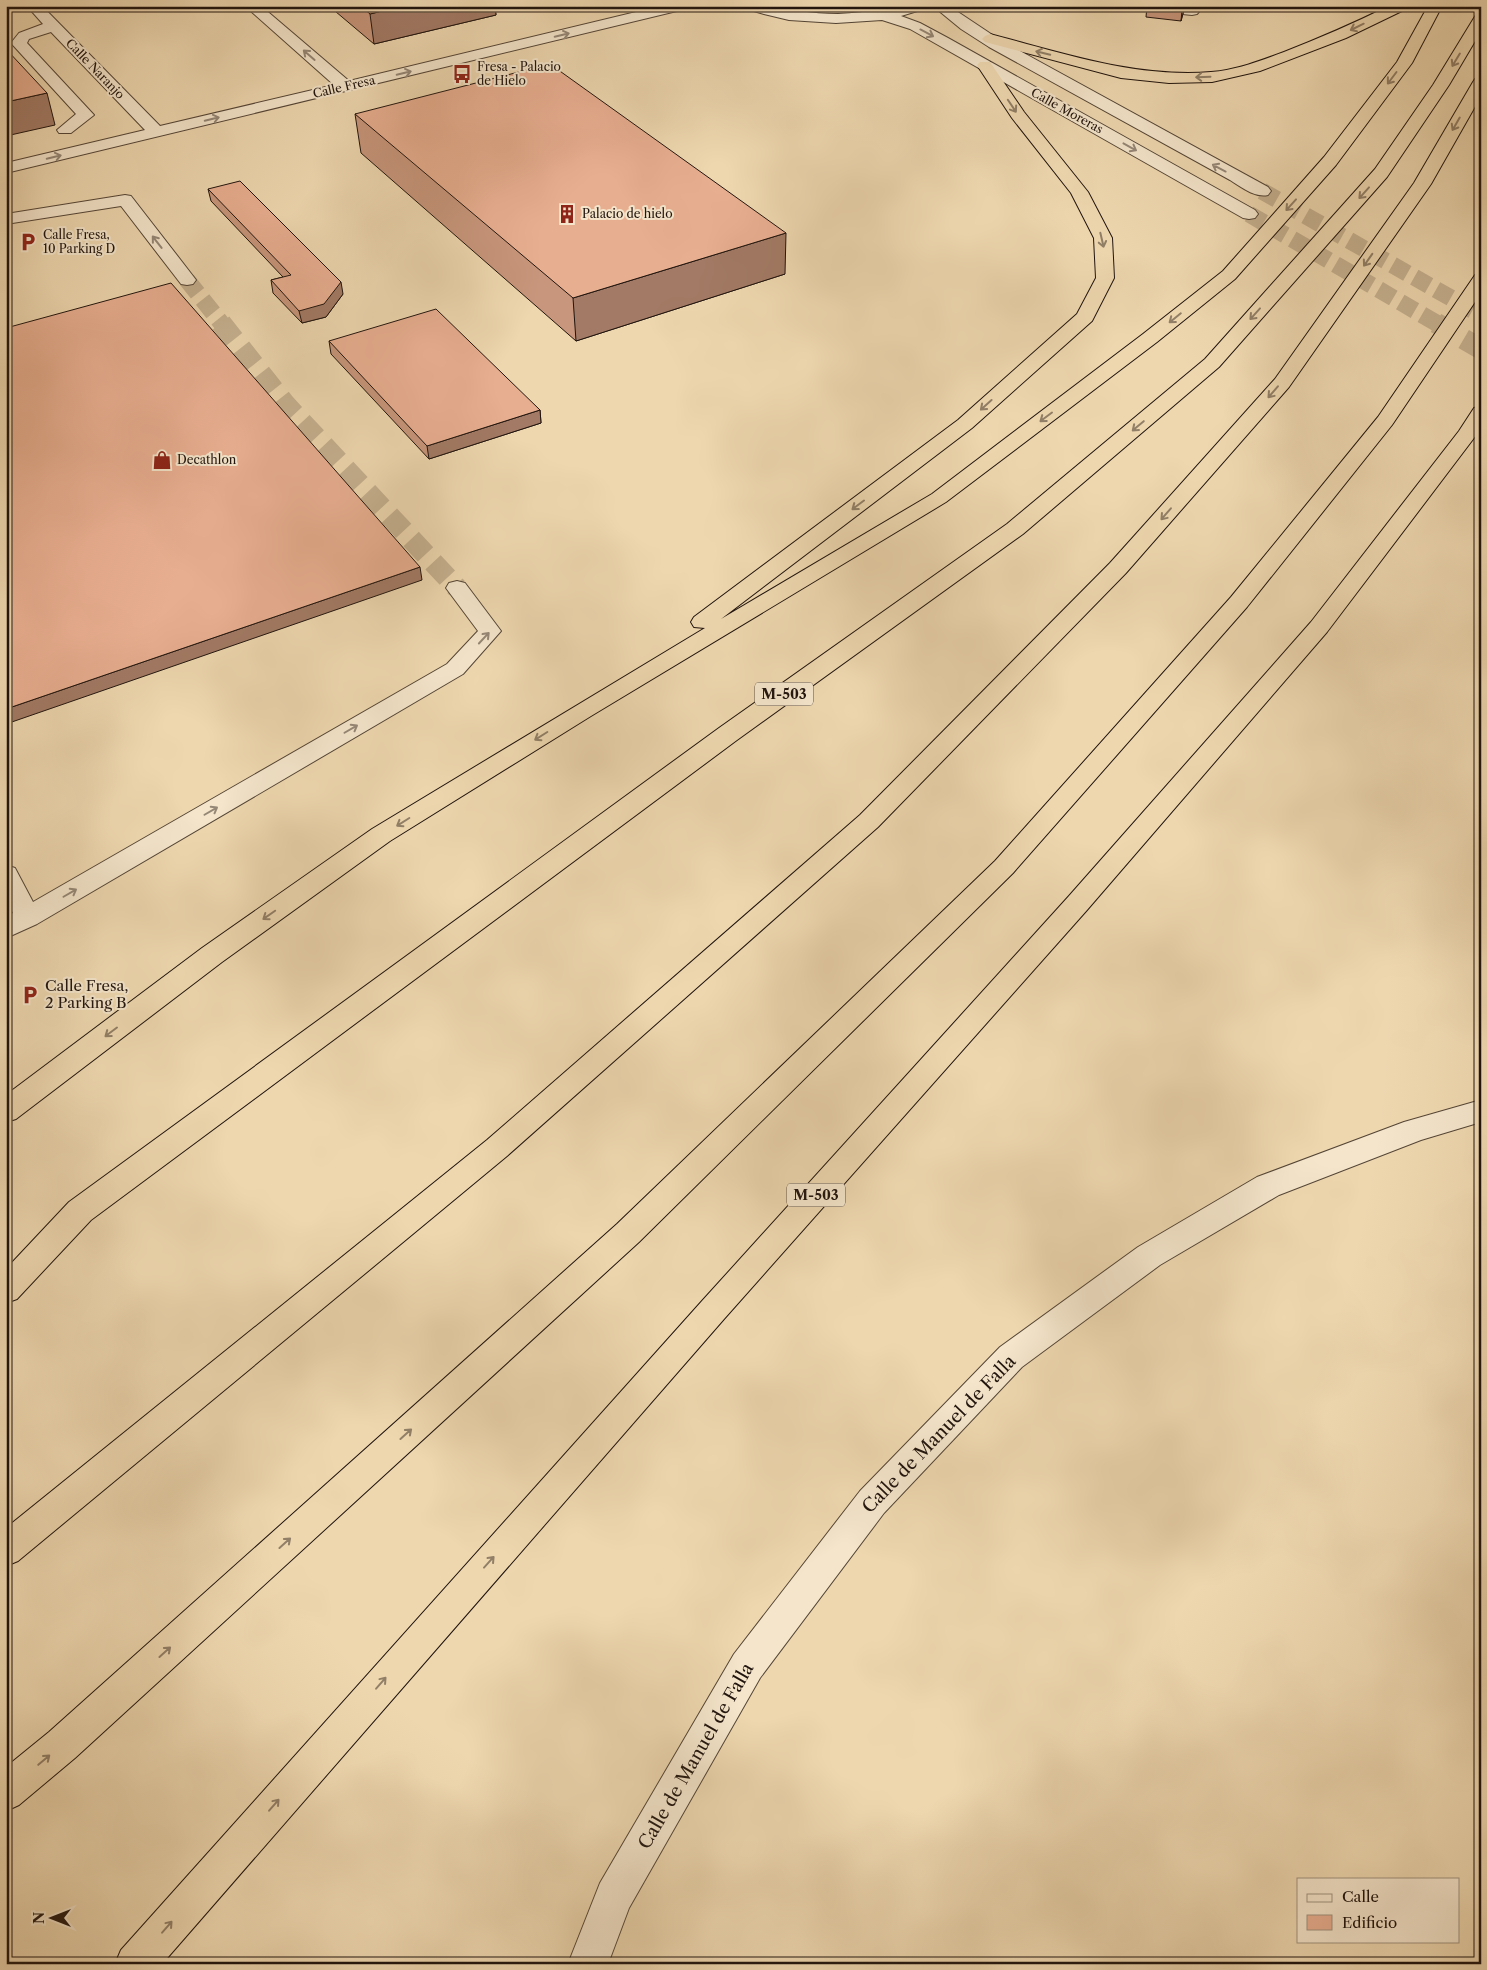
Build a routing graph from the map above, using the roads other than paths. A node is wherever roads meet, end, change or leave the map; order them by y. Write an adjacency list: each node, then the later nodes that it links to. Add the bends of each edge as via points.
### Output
1 (34, 6): 13 (street, Calle Naranjo)
2 (252, 6): 17 (street, one-way to 2)
3 (681, 6): 17 (street, Calle Fresa, one-way to 3)
4 (752, 6): 11 (street, via 793,16 835,19)
5 (918, 6): 11 (street)
6 (940, 6): 14 (street, Calle Moreras)
7 (1143, 6): 8 (street, via 1192,11)
8 (1196, 6)
9 (1401, 6): 14 (highway, one-way to 14, via 1341,35 1254,68 1212,77 1169,78 1121,73)
10 (1435, 6): 28 (highway, one-way to 28, via 1404,63 1330,161 1229,275 939,498)
11 (882, 15): 15 (street, Calle Moreras, one-way to 15, via 915,26)
12 (1481, 18): 33 (highway, M-503, one-way to 33, via 1441,85 1381,173 1212,363 1015,529 728,734 80,1211)
13 (53, 26): 18 (street, via 24,36 19,43 86,115); 19 (street, Calle Naranjo)
14 (990, 40): 21 (street, Calle Moreras, one-way to 14)
15 (985, 65): 22 (street, Calle Moreras, one-way to 22); 28 (highway, one-way to 28, via 1018,114 1079,192 1103,238 1105,278 1084,316 965,424)
16 (1481, 82): 34 (highway, one-way to 34, via 1422,184 1282,383 1118,568 869,821 497,1148)
17 (346, 87): 19 (street, Calle Fresa, one-way to 17)
18 (66, 130)
19 (156, 132): 20 (street, Calle Fresa, one-way to 19)
20 (6, 168)
21 (1262, 191)
22 (1249, 214)
23 (6, 219): 25 (street, one-way to 23, via 125,200)
24 (1481, 279): 35 (highway, one-way to 24, via 628,1233 1004,867 1239,602 1385,421)
25 (187, 280)
26 (1481, 412): 36 (highway, M-503, one-way to 26, via 673,1355 1072,911 1306,642)
27 (457, 588): 30 (street, one-way to 27, via 455,668 490,631)
28 (582, 711): 31 (highway, one-way to 31, via 373,841 212,955)
29 (6, 874): 30 (street)
30 (17, 923)
31 (6, 1111)
32 (1481, 1111): 37 (street, Calle de Manuel de Falla, via 1414,1130 1268,1186 1149,1256 1011,1357 872,1502 747,1666 614,1897)
33 (6, 1290)
34 (6, 1550)
35 (6, 1792)
36 (134, 1964)
37 (588, 1964)

